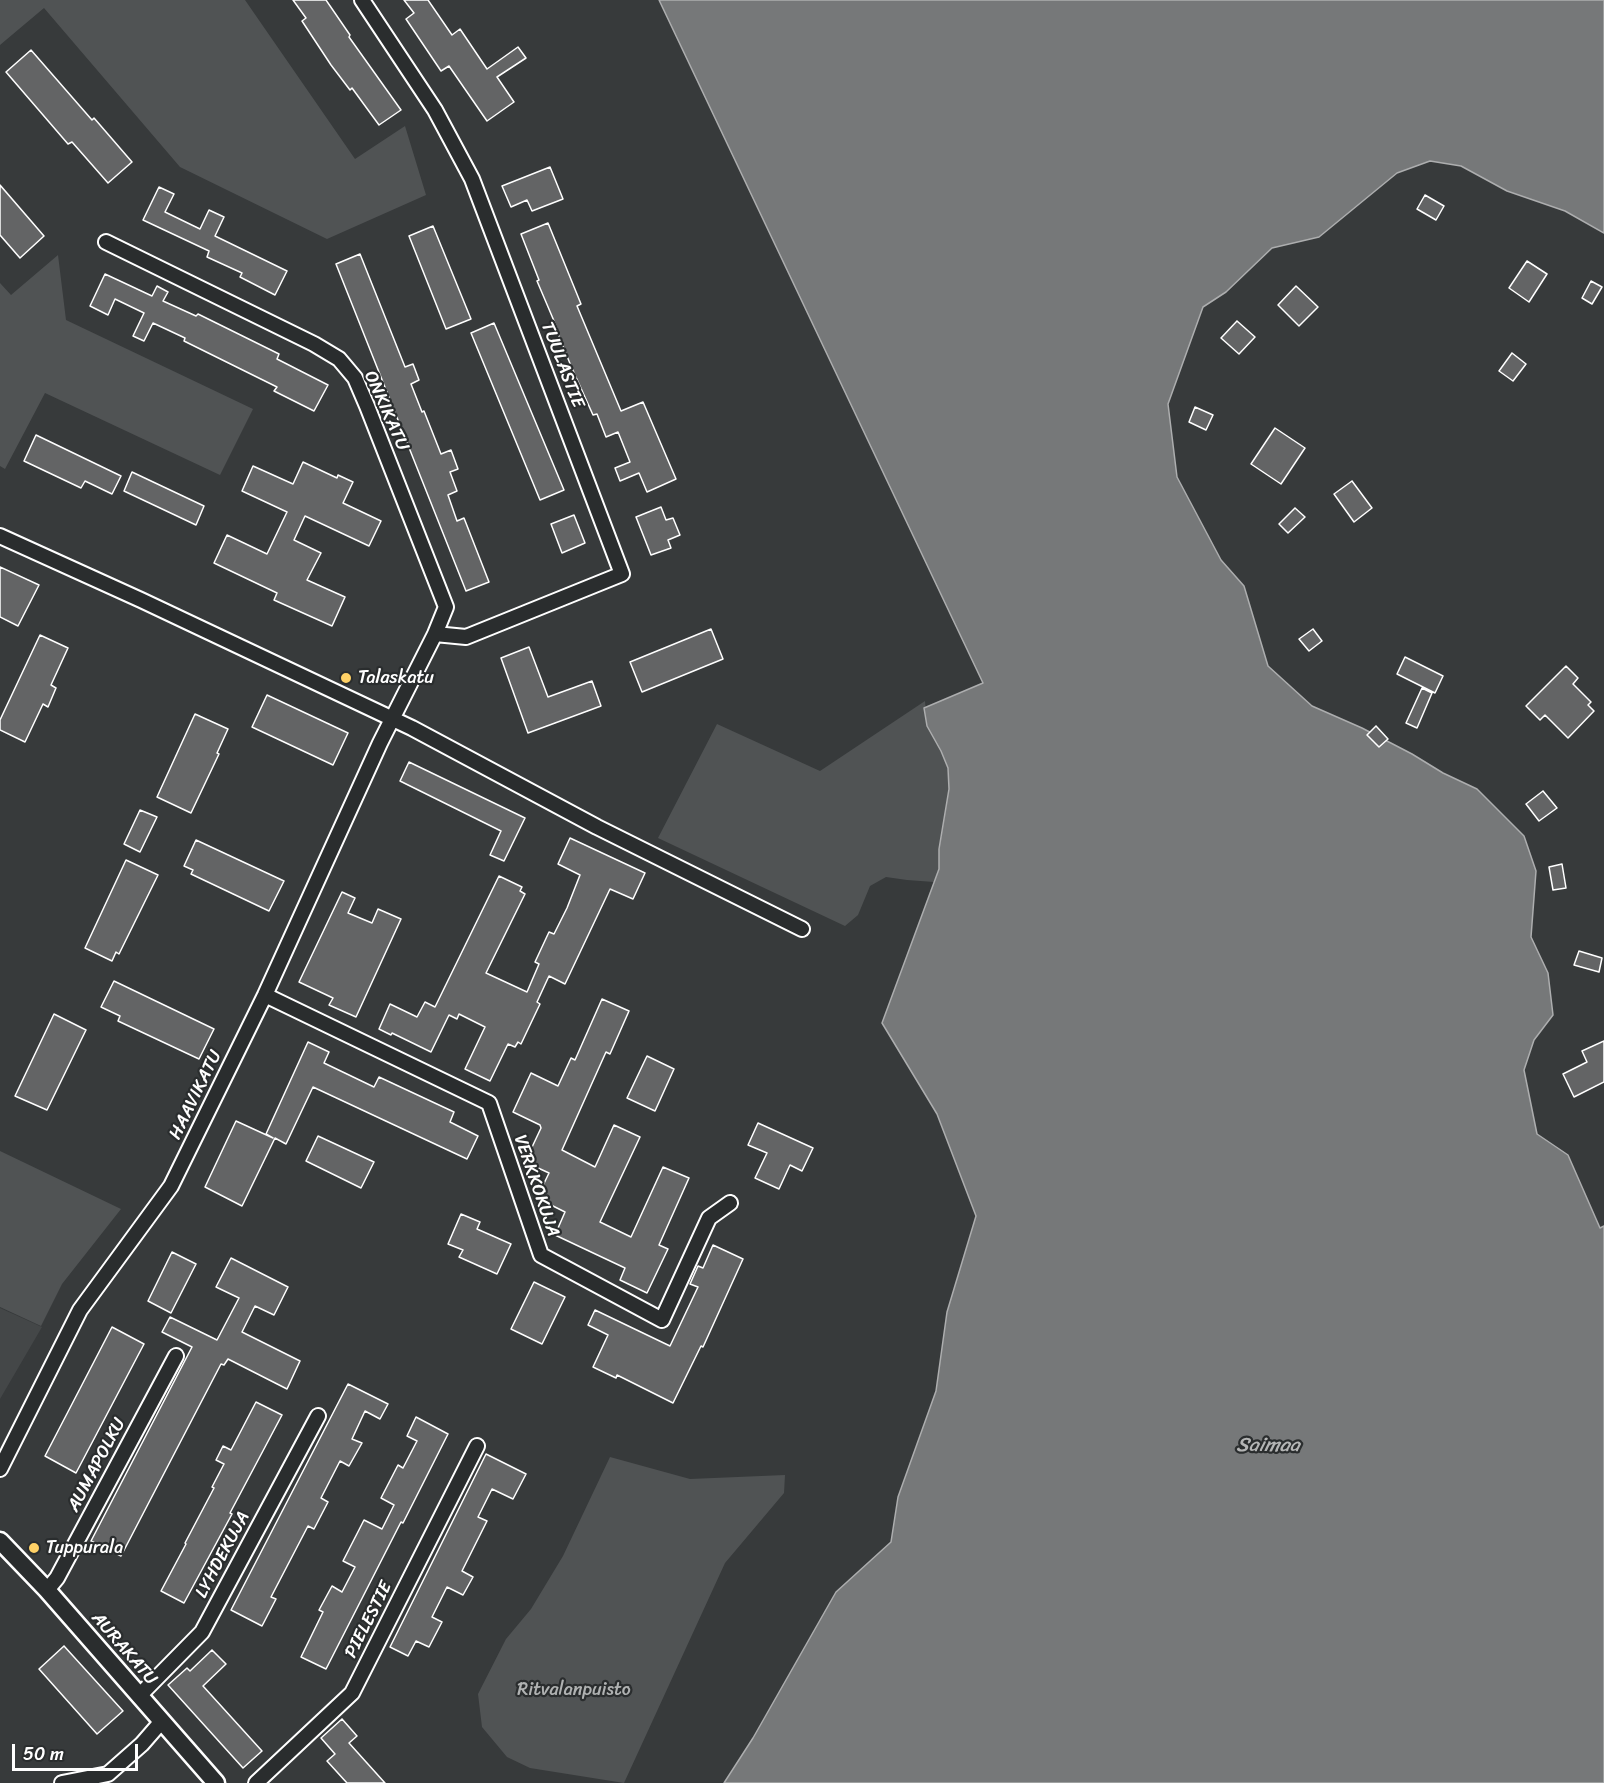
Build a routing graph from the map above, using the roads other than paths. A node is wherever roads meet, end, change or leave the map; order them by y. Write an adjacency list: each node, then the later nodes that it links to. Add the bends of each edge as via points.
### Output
1 (363, 0): 4 (street, TUULASTIE, via 435,110 472,179 622,574 466,637)
2 (106, 242): 4 (street, ONKIKATU, via 314,344 339,359 355,378 446,607)
3 (0, 536): 5 (street)
4 (435, 634): 5 (street, ONKIKATU)
5 (392, 719): 6 (street); 7 (street, HAAVIKATU)
6 (802, 929)
7 (265, 995): 8 (street, VERKKOKUJA, via 489,1103 541,1255 662,1320 709,1218); 12 (street, HAAVIKATU, via 171,1186 80,1310)
8 (730, 1203)
9 (176, 1356): 14 (street, AUMAPOLKU)
10 (318, 1416): 15 (street, LYHDEKUJA, via 202,1632)
11 (477, 1446): 19 (street, PIELESTIE, via 352,1693)
12 (0, 1469)
13 (0, 1541): 14 (street, AURAKATU)
14 (47, 1590): 15 (street, AURAKATU)
15 (139, 1696): 16 (street, AURAKATU)
16 (162, 1721): 17 (street, via 108,1774); 18 (street, AURAKATU)
17 (62, 1783)
18 (216, 1783)
19 (256, 1783)

